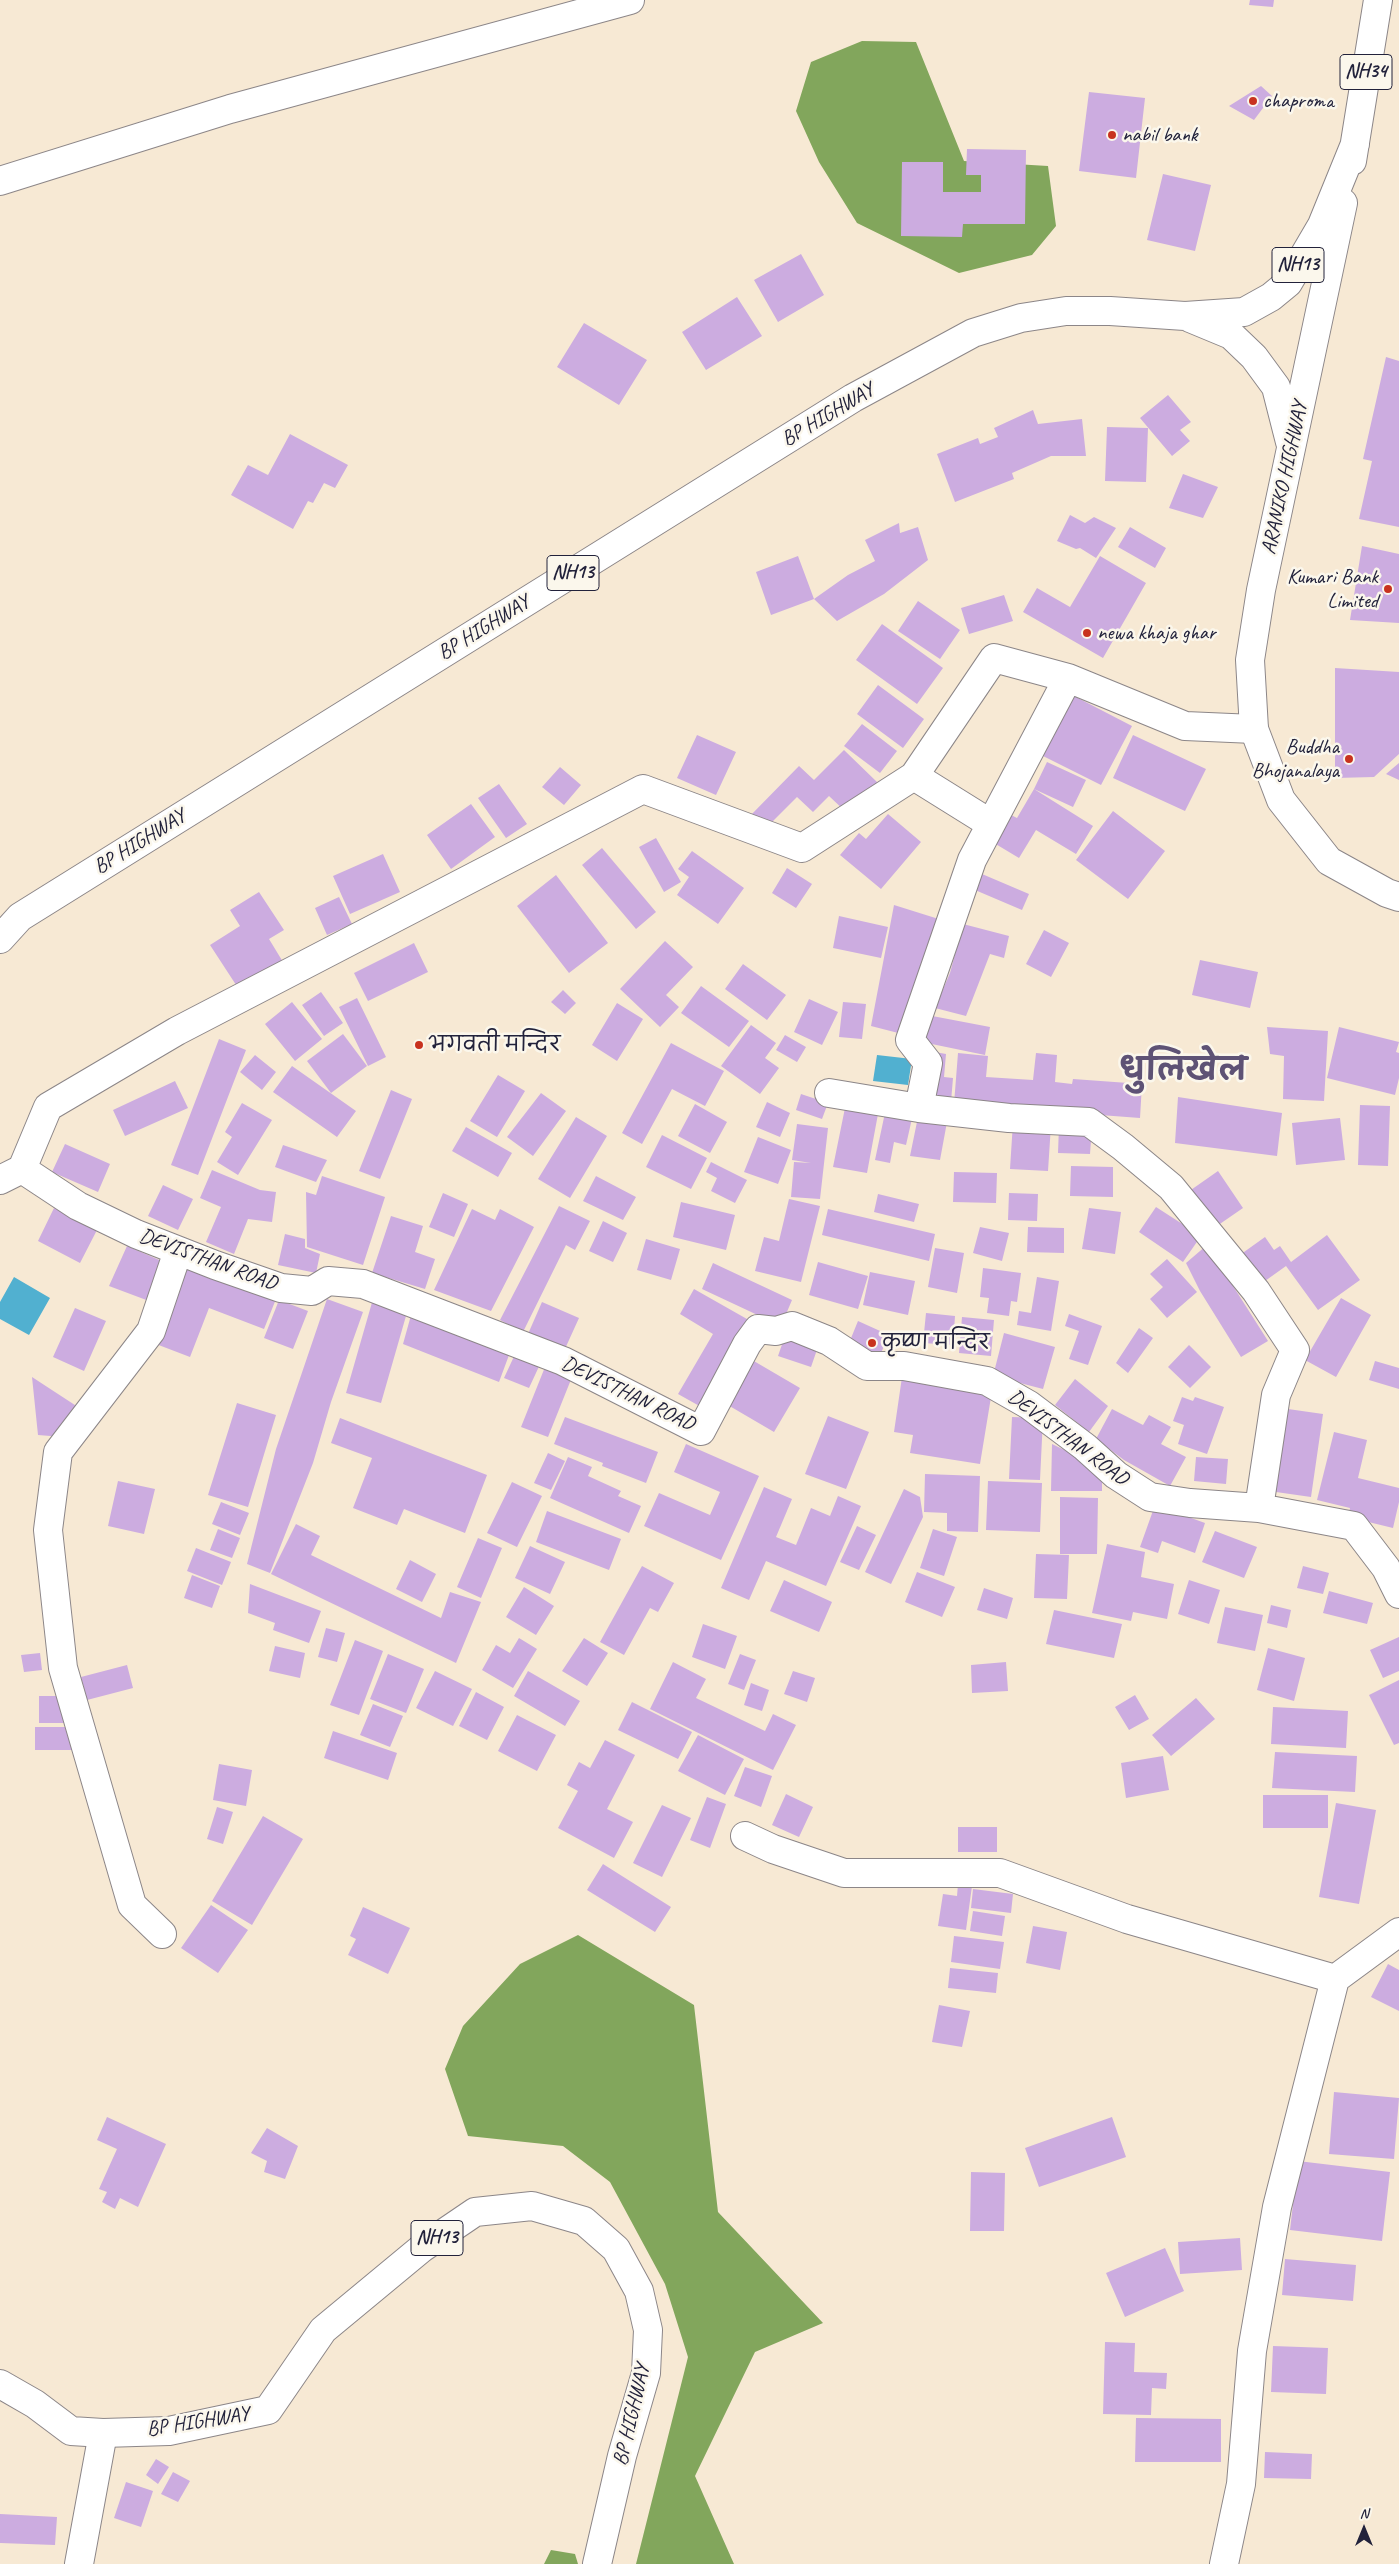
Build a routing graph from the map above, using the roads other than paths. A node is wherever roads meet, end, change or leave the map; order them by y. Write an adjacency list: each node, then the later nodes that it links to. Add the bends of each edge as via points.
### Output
1 (630, 0): 4 (main road, via 230,108)
2 (1378, 0): 3 (main road, ARANIKO HIGHWAY / NH34)
3 (1355, 144): 5 (main road, BP HIGHWAY / NH13, via 1322,225 1288,283 1244,312); 6 (main road, ARANIKO HIGHWAY / NH34)
4 (0, 181)
5 (1185, 316): 6 (main road, BP HIGHWAY / NH13, via 1231,335 1254,357 1276,387); 12 (main road, BP HIGHWAY / NH13, via 1066,310 1021,318 973,333 811,424 20,917)
6 (1292, 446): 8 (main road, ARANIKO HIGHWAY / NH34, via 1261,590 1250,660)
7 (1068, 678): 8 (main road, via 1185,726); 9 (main road, via 994,658); 10 (main road)
8 (1254, 729): 11 (main road, ARANIKO HIGHWAY / NH34, via 1281,800 1330,861)
9 (914, 776): 10 (main road); 15 (main road, via 802,848 643,789 177,1031 48,1107)
10 (991, 824): 14 (main road, via 972,860 910,1040 928,1063)
11 (1399, 898)
12 (0, 939)
13 (830, 1093): 14 (main road)
14 (918, 1108): 17 (main road, via 1009,1118 1089,1122 1171,1187 1256,1291 1295,1350 1276,1394)
15 (11, 1174): 16 (main road, DEVISTHAN ROAD)
16 (178, 1251): 17 (main road, DEVISTHAN ROAD, via 281,1288 312,1290 328,1281 362,1284 563,1360 701,1431 758,1329 776,1331 792,1326 830,1341 867,1366 904,1366 987,1381 1060,1428 1116,1475 1150,1497); 21 (main road, via 151,1331 58,1452 48,1530 63,1668 132,1904)
17 (1259, 1508): 18 (main road, DEVISTHAN ROAD, via 1354,1526 1386,1568)
18 (1399, 1594)
19 (745, 1836): 22 (main road, via 844,1873 1000,1873 1127,1919)
20 (1399, 1932): 22 (main road)
21 (162, 1934)
22 (1335, 1979): 27 (main road, via 1277,2207 1252,2351 1241,2484)
23 (0, 2384): 24 (main road, BP HIGHWAY / NH13, via 35,2404 70,2431)
24 (103, 2433): 25 (main road); 26 (main road, BP HIGHWAY / NH13, via 169,2431 268,2410 323,2330 422,2248 475,2212 532,2206 584,2221 616,2249 639,2291 648,2330 646,2374 622,2456)
25 (79, 2564)
26 (597, 2564)
27 (1224, 2564)

